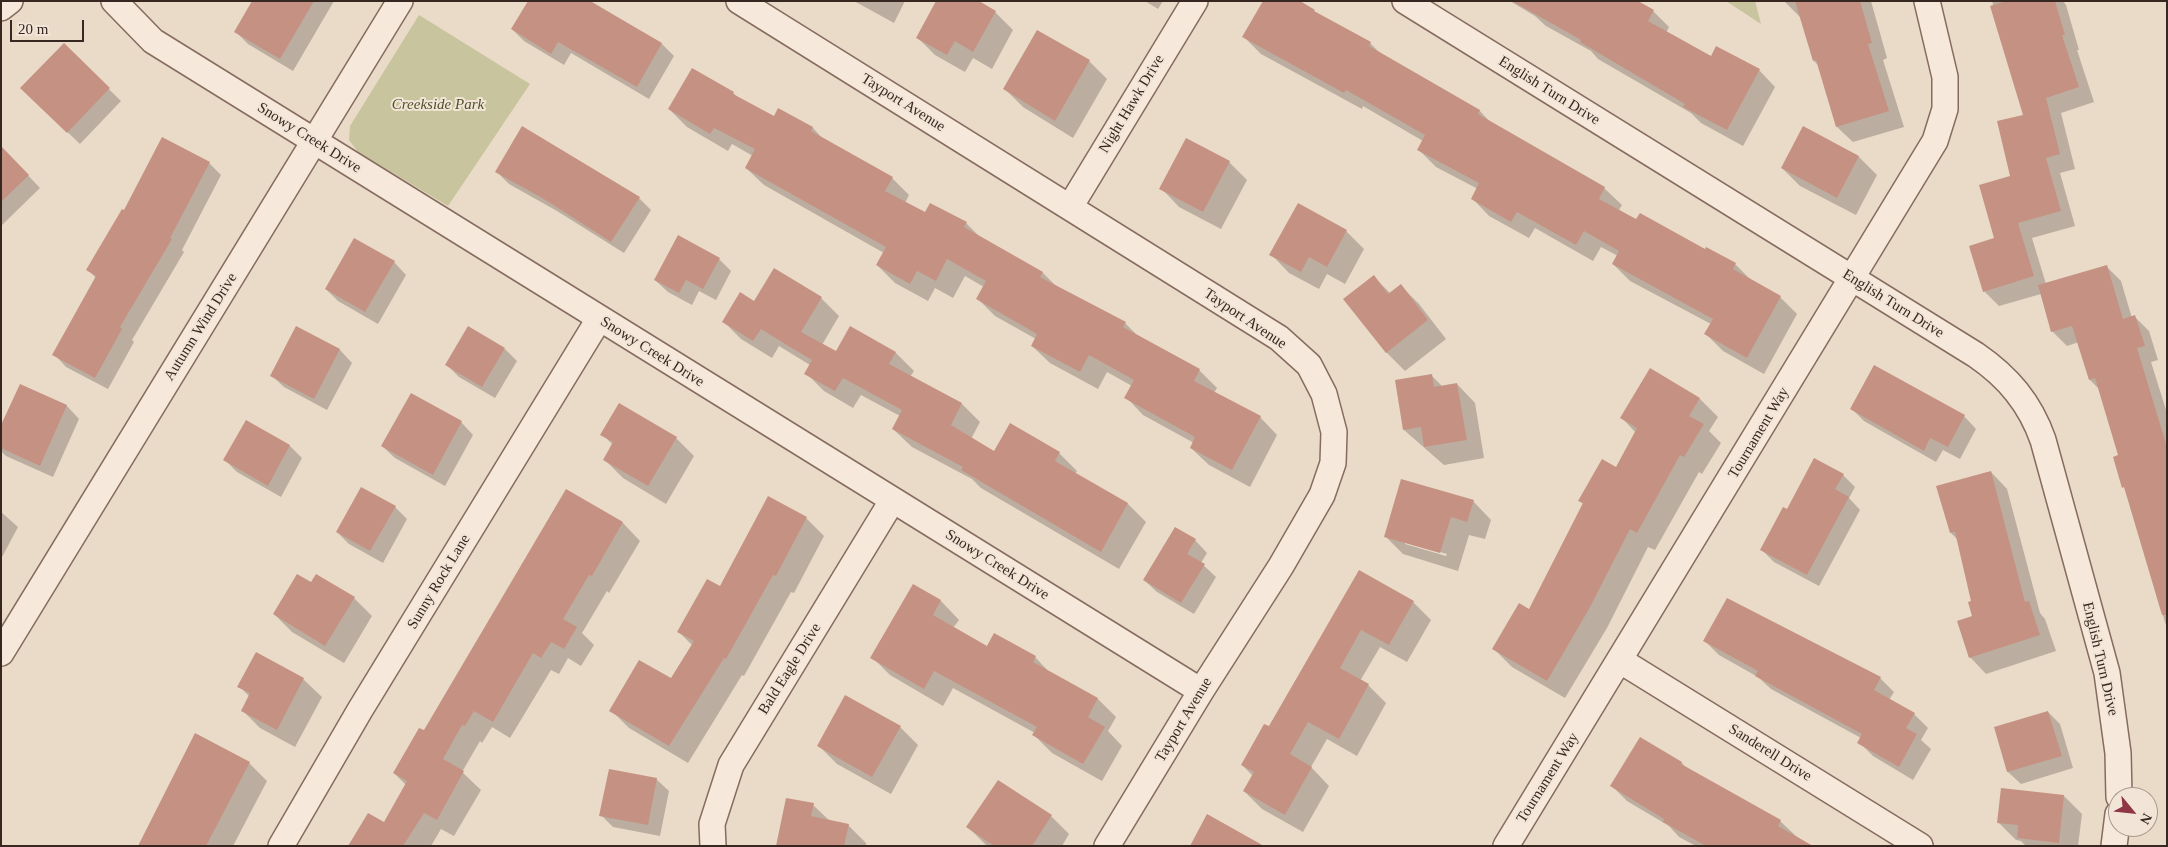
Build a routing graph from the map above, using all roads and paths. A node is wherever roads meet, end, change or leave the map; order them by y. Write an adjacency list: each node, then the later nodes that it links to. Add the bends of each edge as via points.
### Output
1 (10, 1): 8 (street)
2 (114, 1): 9 (street, Snowy Creek Drive, via 153,41)
3 (400, 1): 9 (street, Autumn Wind Drive)
4 (739, 1): 10 (street, Tayport Avenue)
5 (1195, 1): 10 (street, Night Hawk Drive)
6 (1405, 1): 11 (street, English Turn Drive)
7 (1926, 1): 11 (street, Tournament Way, via 1945,77 1945,109 1935,141)
8 (1, 8)
9 (315, 142): 12 (street, Snowy Creek Drive); 14 (street, Autumn Wind Drive)
10 (1070, 207): 16 (street, Tayport Avenue, via 1279,338 1309,365 1324,394 1334,432 1333,463 1322,495)
11 (1853, 279): 15 (street, Tournament Way); 17 (street, English Turn Drive, via 1990,364 2017,390 2029,407 2043,440 2107,674 2117,736)
12 (599, 319): 13 (street, Snowy Creek Drive); 18 (street, Sunny Rock Lane)
13 (892, 501): 16 (street, Snowy Creek Drive); 19 (street, Bald Eagle Drive, via 730,765 712,824)
14 (2, 649)
15 (1621, 661): 21 (street, Tournament Way); 22 (street, Sanderell Drive)
16 (1201, 691): 20 (street, Tayport Avenue)
17 (2119, 787)
18 (281, 846)
19 (713, 846)
20 (1107, 846)
21 (1506, 846)
22 (1920, 846)

